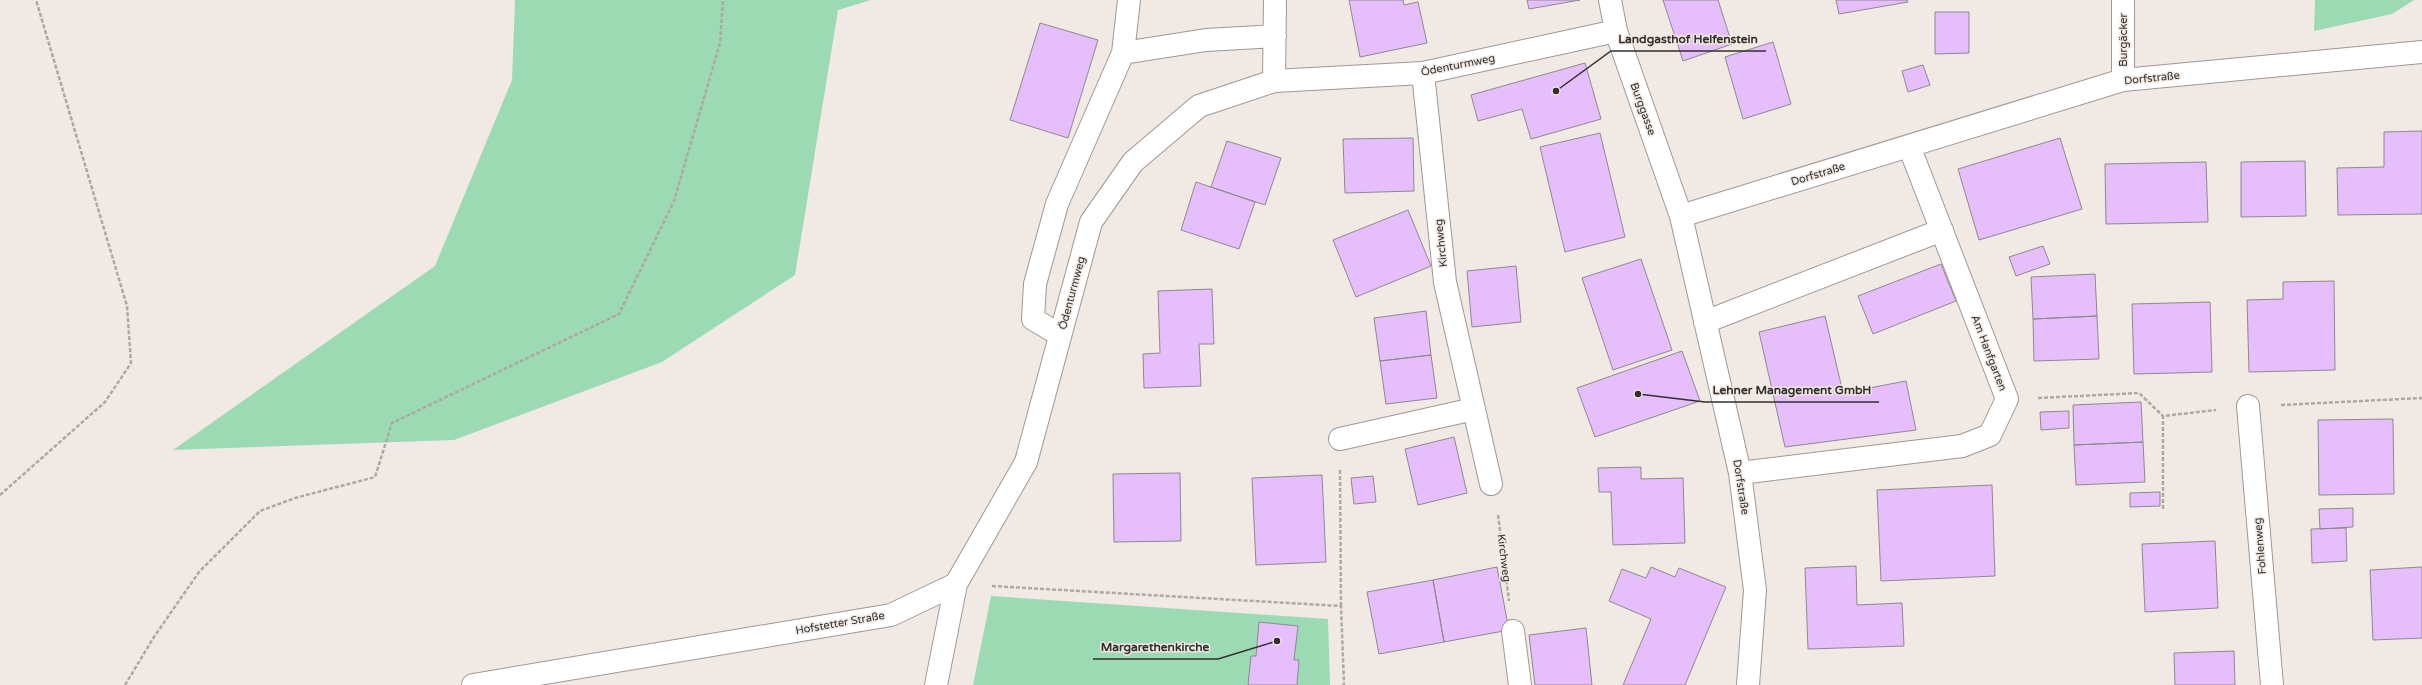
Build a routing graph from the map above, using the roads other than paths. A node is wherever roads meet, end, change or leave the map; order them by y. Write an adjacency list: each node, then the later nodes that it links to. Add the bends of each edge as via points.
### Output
1 (1129, 0): 7 (street, Ödenturmweg)
2 (1275, 0): 6 (street)
3 (1610, 0): 5 (street, Burggasse)
4 (2123, 0): 10 (street, Burgäcker)
5 (1616, 31): 9 (street, Ödenturmweg); 13 (street, Burggasse)
6 (1275, 36): 7 (street, via 1206,40); 11 (street)
7 (1123, 52): 16 (street, Ödenturmweg, via 1057,204 1035,284 1033,319)
8 (2422, 52): 10 (street, Dorfstraße)
9 (1423, 73): 11 (street, Ödenturmweg); 18 (street, Kirchweg, via 1445,282)
10 (2123, 80): 12 (street, Dorfstraße)
11 (1274, 81): 16 (street, Ödenturmweg, via 1199,106 1134,162 1091,222)
12 (1909, 146): 13 (street, Dorfstraße); 14 (street, Am Hanfgarten)
13 (1682, 216): 15 (street, Dorfstraße)
14 (1942, 230): 15 (street); 20 (street, Am Hanfgarten, via 2007,399 1990,434 1962,446)
15 (1705, 322): 20 (street, Dorfstraße)
16 (1060, 336): 22 (street, via 1026,462)
17 (2248, 406): 28 (street, Fohlenweg)
18 (1474, 409): 19 (street); 21 (street, Kirchweg)
19 (1340, 439)
20 (1740, 473): 27 (street, Dorfstraße, via 1754,590)
21 (1491, 484)
22 (956, 584): 24 (street, Hofstetter Straße, via 891,615); 25 (street)
23 (1513, 631): 26 (street)
24 (474, 685)
25 (936, 685)
26 (1520, 685)
27 (1748, 685)
28 (2272, 685)

